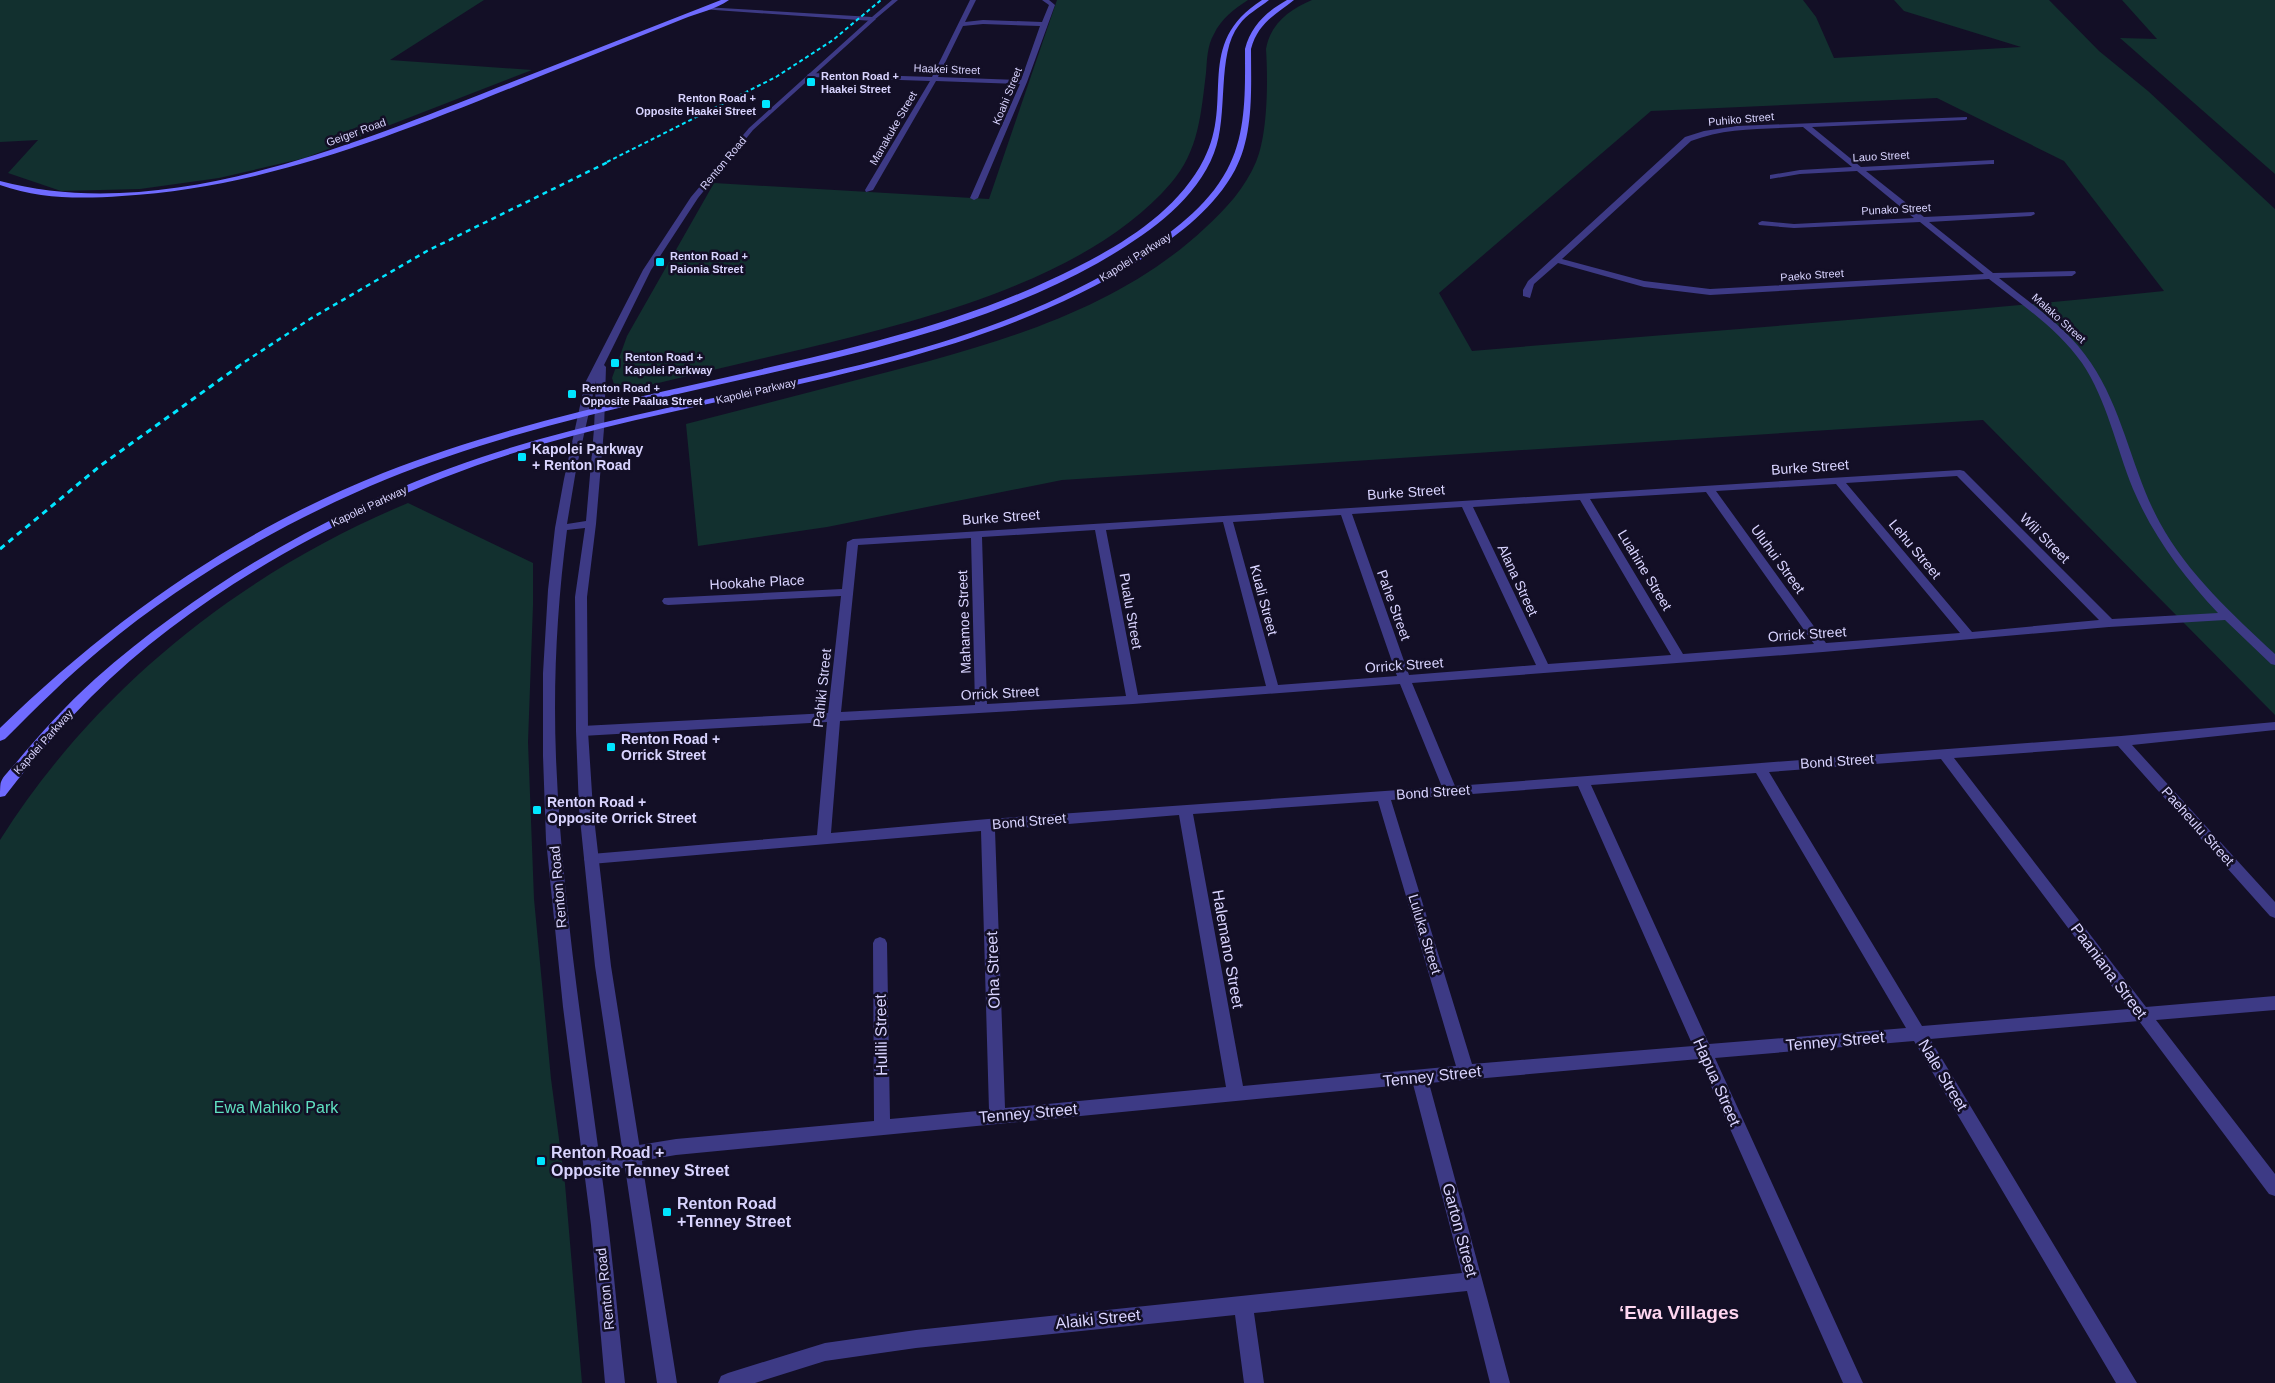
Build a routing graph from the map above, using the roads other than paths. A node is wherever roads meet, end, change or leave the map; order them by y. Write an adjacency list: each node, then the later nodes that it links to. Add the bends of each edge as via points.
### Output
1 (726, 0): 7 (main road, Geiger Road)
2 (895, 0): 8 (street, Renton Road)
3 (973, 0): 9 (street, Manakuke Street)
4 (1047, 0): 10 (street, Koahi Street, via 1052,5)
5 (1266, 0): 30 (main road, Kapolei Parkway, via 1238,22 1227,40 1216,136 1204,166 1168,210 1119,247 1039,288 940,326)
6 (1291, 0): 32 (main road, Kapolei Parkway, via 1264,19 1252,36 1248,49 1243,138 1236,160 1223,183 1177,230 1123,267 1034,311 933,347)
7 (704, 9): 8 (street); 19 (main road, Geiger Road, via 404,127 273,172 177,190 129,195 42,193)
8 (873, 20): 11 (street, Renton Road)
9 (963, 24): 10 (street); 12 (street, Manakuke Street)
10 (1044, 24): 13 (street, Koahi Street)
11 (810, 74): 12 (street, Haakei Street); 29 (street, Renton Road, via 751,129 695,197 647,270)
12 (934, 79): 13 (street, Haakei Street); 20 (street, Manakuke Street)
13 (1024, 82): 21 (street, Koahi Street)
14 (1965, 118): 15 (street, Puhiko Street)
15 (1805, 125): 17 (street, Malako Street); 25 (street, Puhiko Street, via 1725,129 1688,139)
16 (1991, 162): 17 (street, Lauo Street)
17 (1859, 169): 18 (street, Lauo Street); 23 (street, Malako Street)
18 (1773, 176)
19 (0, 183)
20 (869, 190)
21 (974, 198)
22 (2031, 214): 23 (street, Punako Street)
23 (1921, 219): 24 (street, Punako Street, via 1794,226); 27 (street, Malako Street)
24 (1762, 223)
25 (1556, 260): 27 (street, Paeko Street, via 1650,285 1710,292); 28 (street, Puhiko Street, via 1531,283)
26 (2072, 273): 27 (street, Paeko Street)
27 (1990, 276): 48 (street, Malako Street, via 2056,329 2084,359 2104,398 2155,524 2184,566)
28 (1528, 296)
29 (600, 365): 30 (street, Renton Road); 31 (street, Renton Road, via 586,394)
30 (600, 410): 31 (main road, Kapolei Parkway); 32 (street, Renton Road)
31 (582, 414): 33 (street, Renton Road); 62 (main road, Kapolei Parkway, via 409,467 333,499 262,536 190,579 119,629 51,685)
32 (599, 429): 33 (main road, Kapolei Parkway); 41 (street, Renton Road)
33 (579, 433): 43 (street, Renton Road); 68 (main road, Kapolei Parkway, via 493,457 423,482 320,529 252,568 185,612 122,663 62,719)
34 (1960, 473): 35 (street, Burke Street); 49 (street, Wili Street)
35 (1839, 481): 36 (street, Burke Street); 50 (street, Lehu Street)
36 (1709, 489): 37 (street, Burke Street); 51 (street, Uluhui Street)
37 (1583, 496): 38 (street, Burke Street); 52 (street, Luahine Street)
38 (1466, 504): 39 (street, Burke Street); 54 (street, Alana Street)
39 (1345, 511): 40 (street, Burke Street); 55 (street, Pahe Street)
40 (1227, 518): 42 (street, Burke Street); 56 (street, Kuali Street)
41 (591, 524): 43 (street); 61 (street, Renton Road, via 581,598)
42 (1100, 526): 44 (street, Burke Street); 57 (street, Pualu Street)
43 (560, 528): 86 (street, Renton Road, via 550,666 553,817 566,976)
44 (976, 534): 45 (street, Burke Street); 58 (street, Mahamoe Street)
45 (853, 542): 46 (street, Pahiki Street)
46 (847, 592): 47 (street, Hookahe Place); 59 (street, Pahiki Street)
47 (668, 601)
48 (2227, 616): 49 (street, Orrick Street); 53 (street, Malako Street)
49 (2109, 623): 50 (street, Orrick Street)
50 (1969, 636): 51 (street, Orrick Street)
51 (1823, 648): 52 (street, Orrick Street)
52 (1680, 658): 54 (street, Orrick Street)
53 (2275, 661)
54 (1544, 669): 55 (street, Orrick Street)
55 (1405, 680): 56 (street, Orrick Street); 67 (street, Pahe Street)
56 (1273, 690): 57 (street, Orrick Street)
57 (1133, 700): 58 (street, Orrick Street)
58 (982, 709): 59 (street, Orrick Street)
59 (834, 718): 61 (street, Orrick Street); 72 (street, Pahiki Street)
60 (2275, 726): 63 (street, Bond Street)
61 (582, 731): 73 (street, Renton Road)
62 (0, 736)
63 (2121, 741): 64 (street, Bond Street); 74 (street, Paeheulu Street)
64 (1943, 753): 65 (street, Bond Street); 77 (street, Paaniana Street)
65 (1759, 767): 66 (street, Bond Street); 78 (street, Nale Street)
66 (1582, 781): 67 (street, Bond Street); 79 (street, Hapua Street)
67 (1450, 791): 69 (street, Bond Street)
68 (0, 792)
69 (1383, 796): 70 (street, Bond Street); 80 (street, Luluka Street)
70 (1185, 809): 71 (street, Bond Street); 82 (street, Halemano Street)
71 (988, 824): 72 (street, Bond Street); 83 (street, Oha Street)
72 (824, 838): 73 (street, Bond Street)
73 (591, 860): 85 (street, Renton Road, via 603,966)
74 (2275, 912)
75 (880, 943): 84 (street, Hulili Street)
76 (2275, 1003): 77 (street, Tenney Street)
77 (2141, 1013): 78 (street, Tenney Street); 87 (street, Paaniana Street)
78 (1919, 1034): 79 (street, Tenney Street); 96 (street, Nale Street)
79 (1703, 1052): 80 (street, Tenney Street); 95 (street, Hapua Street)
80 (1466, 1072): 81 (street, Tenney Street)
81 (1420, 1078): 82 (street, Tenney Street); 88 (street, Garton Street)
82 (1236, 1095): 83 (street, Tenney Street)
83 (998, 1116): 84 (street, Tenney Street)
84 (882, 1127): 85 (street, Tenney Street)
85 (633, 1154): 86 (street, Tenney Street); 91 (street, Renton Road)
86 (594, 1174): 90 (street, Renton Road)
87 (2275, 1188)
88 (1473, 1281): 89 (street, Alaiki Street); 94 (street, Garton Street)
89 (1242, 1304): 92 (street, Alaiki Street, via 916,1339 825,1352); 93 (street)
90 (615, 1383)
91 (667, 1383)
92 (728, 1383)
93 (1254, 1383)
94 (1500, 1383)
95 (1853, 1383)
96 (2127, 1383)

